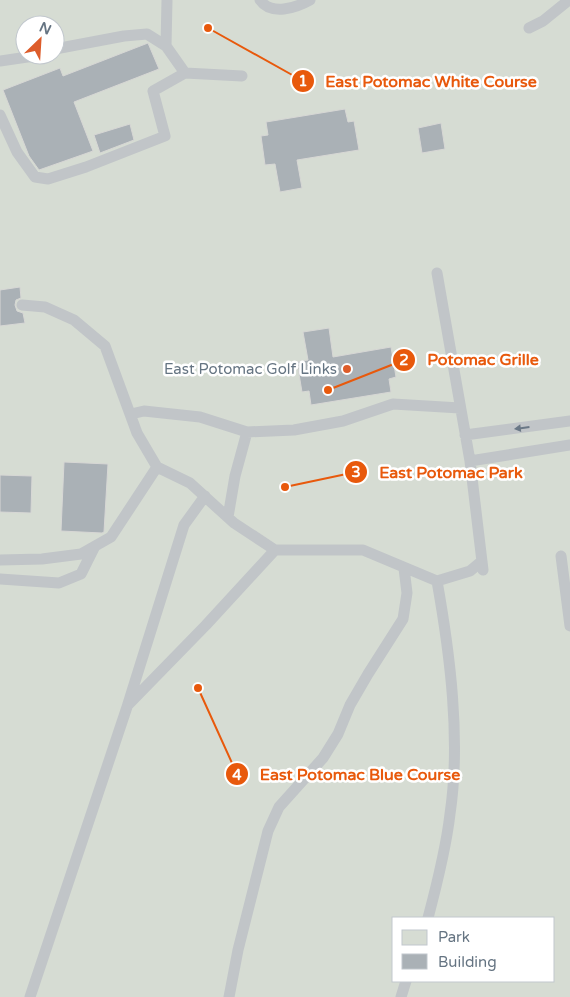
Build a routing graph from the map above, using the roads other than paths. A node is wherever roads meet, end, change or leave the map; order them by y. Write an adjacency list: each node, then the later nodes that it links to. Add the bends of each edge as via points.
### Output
1 (167, 0): 7 (lane)
2 (260, 0): 3 (lane, via 276,10 300,6)
3 (310, 0)
4 (568, 0): 5 (lane, via 543,21)
5 (528, 28)
6 (65, 46): 7 (lane, via 146,34)
7 (166, 46): 10 (lane)
8 (15, 59): 9 (lane)
9 (0, 61)
10 (185, 73): 11 (lane); 12 (lane, via 153,91 165,136 48,179 35,177 17,152)
11 (242, 76)
12 (0, 115)
13 (437, 273): 15 (lane)
14 (22, 305): 16 (lane, via 45,307 74,320 105,346)
15 (460, 408): 18 (lane, via 393,404 335,423 294,430); 19 (lane)
16 (131, 414): 18 (lane, via 144,411 200,417); 22 (lane, via 137,433)
17 (570, 421): 19 (lane, one-way to 19)
18 (247, 432): 24 (lane)
19 (465, 435): 21 (lane)
20 (570, 445): 21 (lane)
21 (470, 461): 31 (lane, via 483,566)
22 (157, 467): 23 (lane, via 190,483); 25 (lane, via 111,538)
23 (206, 496): 24 (lane); 33 (lane, via 184,525)
24 (228, 517): 26 (lane)
25 (96, 546): 28 (lane, via 81,554); 30 (lane, via 81,574 59,583)
26 (275, 550): 29 (lane, via 363,550); 33 (lane)
27 (561, 556): 32 (lane)
28 (0, 560)
29 (404, 568): 31 (lane); 37 (lane, via 407,593 403,619 350,705 338,734 322,758 279,807 268,831)
30 (0, 579)
31 (437, 580): 34 (lane, via 450,670 454,776 450,815)
32 (570, 626)
33 (127, 707): 36 (lane)
34 (428, 917)
35 (406, 982): 38 (lane)
36 (30, 997)
37 (229, 997)
38 (401, 997)

